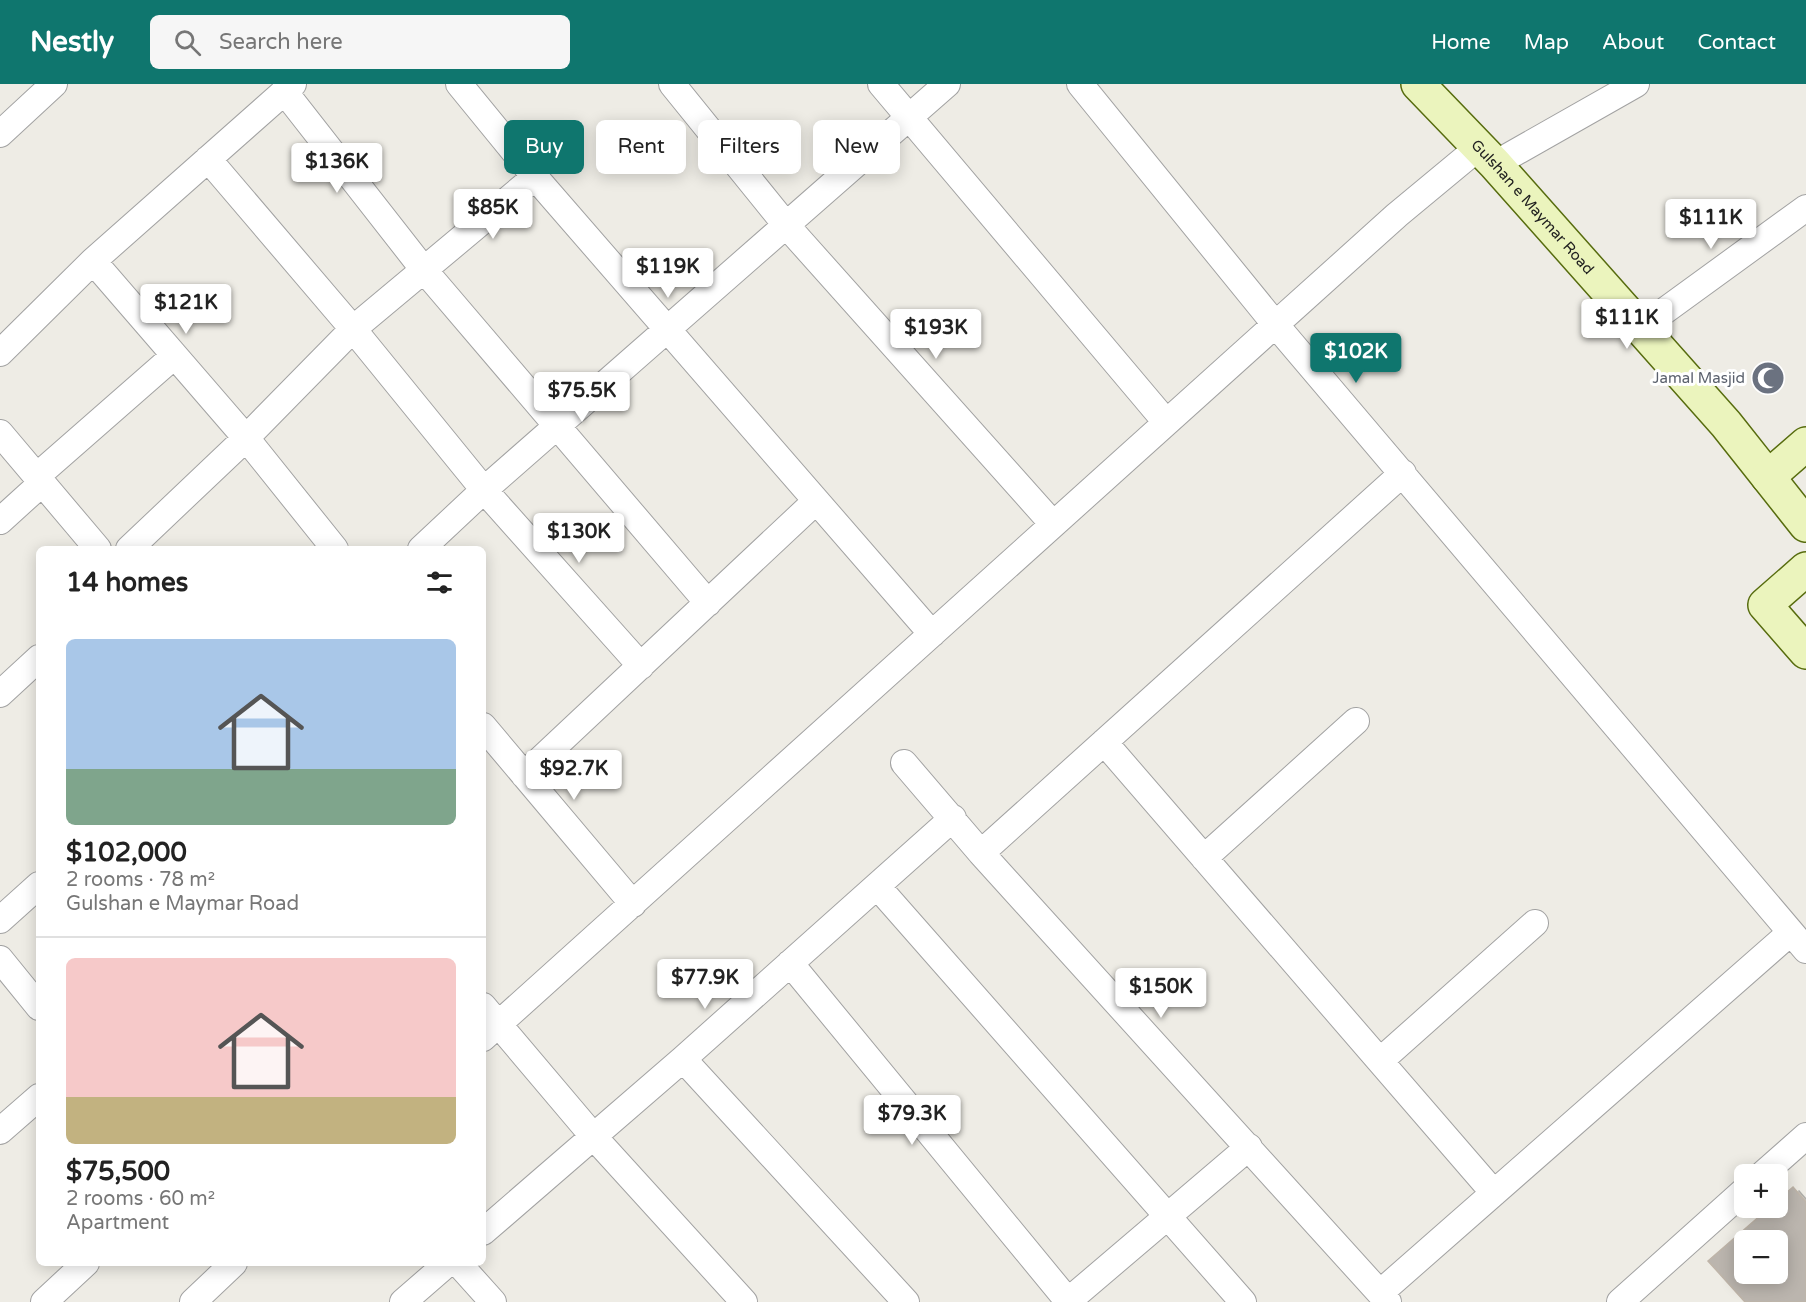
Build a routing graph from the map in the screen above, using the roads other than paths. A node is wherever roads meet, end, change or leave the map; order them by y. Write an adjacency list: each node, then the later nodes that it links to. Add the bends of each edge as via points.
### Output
1 (54, 84): 11 (street)
2 (459, 84): 14 (street)
3 (672, 84): 16 (street)
4 (881, 84): 10 (street)
5 (947, 84): 10 (street)
6 (1080, 84): 19 (street)
7 (1418, 84): 12 (main road, Gulshan e Maymar Road)
8 (1636, 84): 12 (street)
9 (288, 88): 13 (street); 18 (street)
10 (910, 116): 16 (street); 25 (street)
11 (1, 131)
12 (1487, 155): 19 (street, via 1397,215); 20 (main road, Gulshan e Maymar Road)
13 (208, 159): 17 (street); 21 (street)
14 (535, 177): 18 (street); 22 (street)
15 (1806, 208): 20 (street)
16 (786, 225): 22 (street); 36 (street)
17 (93, 261): 23 (street); 24 (street)
18 (424, 270): 21 (street); 26 (street)
19 (1275, 324): 25 (street); 30 (street)
20 (1641, 328): 31 (main road, Gulshan e Maymar Road)
21 (352, 329): 28 (street); 33 (street)
22 (667, 330): 26 (street); 34 (street)
23 (0, 353)
24 (174, 356): 28 (street); 32 (street)
25 (1166, 422): 36 (street)
26 (557, 427): 33 (street); 43 (street)
27 (0, 433): 32 (street)
28 (246, 438): 39 (street); 40 (street)
29 (1806, 444): 31 (main road)
30 (1403, 473): 51 (street); 62 (street)
31 (1768, 477): 37 (main road, Gulshan e Maymar Road)
32 (40, 479): 35 (street); 38 (street)
33 (484, 490): 41 (street); 47 (street)
34 (816, 501): 43 (street); 44 (street)
35 (0, 520)
36 (1053, 524): 44 (street)
37 (1806, 525)
38 (96, 546)
39 (132, 546)
40 (333, 546)
41 (424, 546)
42 (1806, 568): 45 (main road, via 1764,605)
43 (708, 603): 47 (street)
44 (932, 634): 59 (street)
45 (1806, 652)
46 (36, 661): 48 (street)
47 (641, 666): 53 (street)
48 (0, 694)
49 (1356, 721): 56 (street)
50 (486, 730): 53 (street)
51 (1104, 742): 55 (street); 56 (street)
52 (904, 763): 54 (street)
53 (524, 776): 59 (street)
54 (953, 818): 55 (street); 57 (street)
55 (981, 853): 73 (street)
56 (1204, 858): 68 (street)
57 (877, 886): 64 (street); 77 (street)
58 (36, 888): 60 (street)
59 (633, 904): 66 (street)
60 (0, 920)
61 (1535, 923): 68 (street)
62 (1798, 942): 75 (street)
63 (0, 959): 65 (street)
64 (790, 963): 67 (street); 84 (street)
65 (36, 1003)
66 (488, 1023): 71 (street)
67 (683, 1059): 71 (street); 90 (street)
68 (1380, 1061): 75 (street)
69 (36, 1100): 70 (street)
70 (0, 1131)
71 (593, 1136): 78 (street); 89 (street)
72 (1806, 1136): 74 (street)
73 (1249, 1147): 77 (street); 83 (street)
74 (1774, 1164)
75 (1494, 1193): 83 (street)
76 (1734, 1200): 92 (street)
77 (1167, 1217): 84 (street); 91 (street)
78 (486, 1229)
79 (83, 1266): 85 (street)
80 (231, 1266): 86 (street)
81 (445, 1266): 87 (street)
82 (461, 1266): 88 (street)
83 (1384, 1298)
84 (1067, 1301)
85 (44, 1302)
86 (193, 1302)
87 (403, 1302)
88 (493, 1302)
89 (744, 1302)
90 (906, 1302)
91 (1243, 1302)
92 (1620, 1302)

